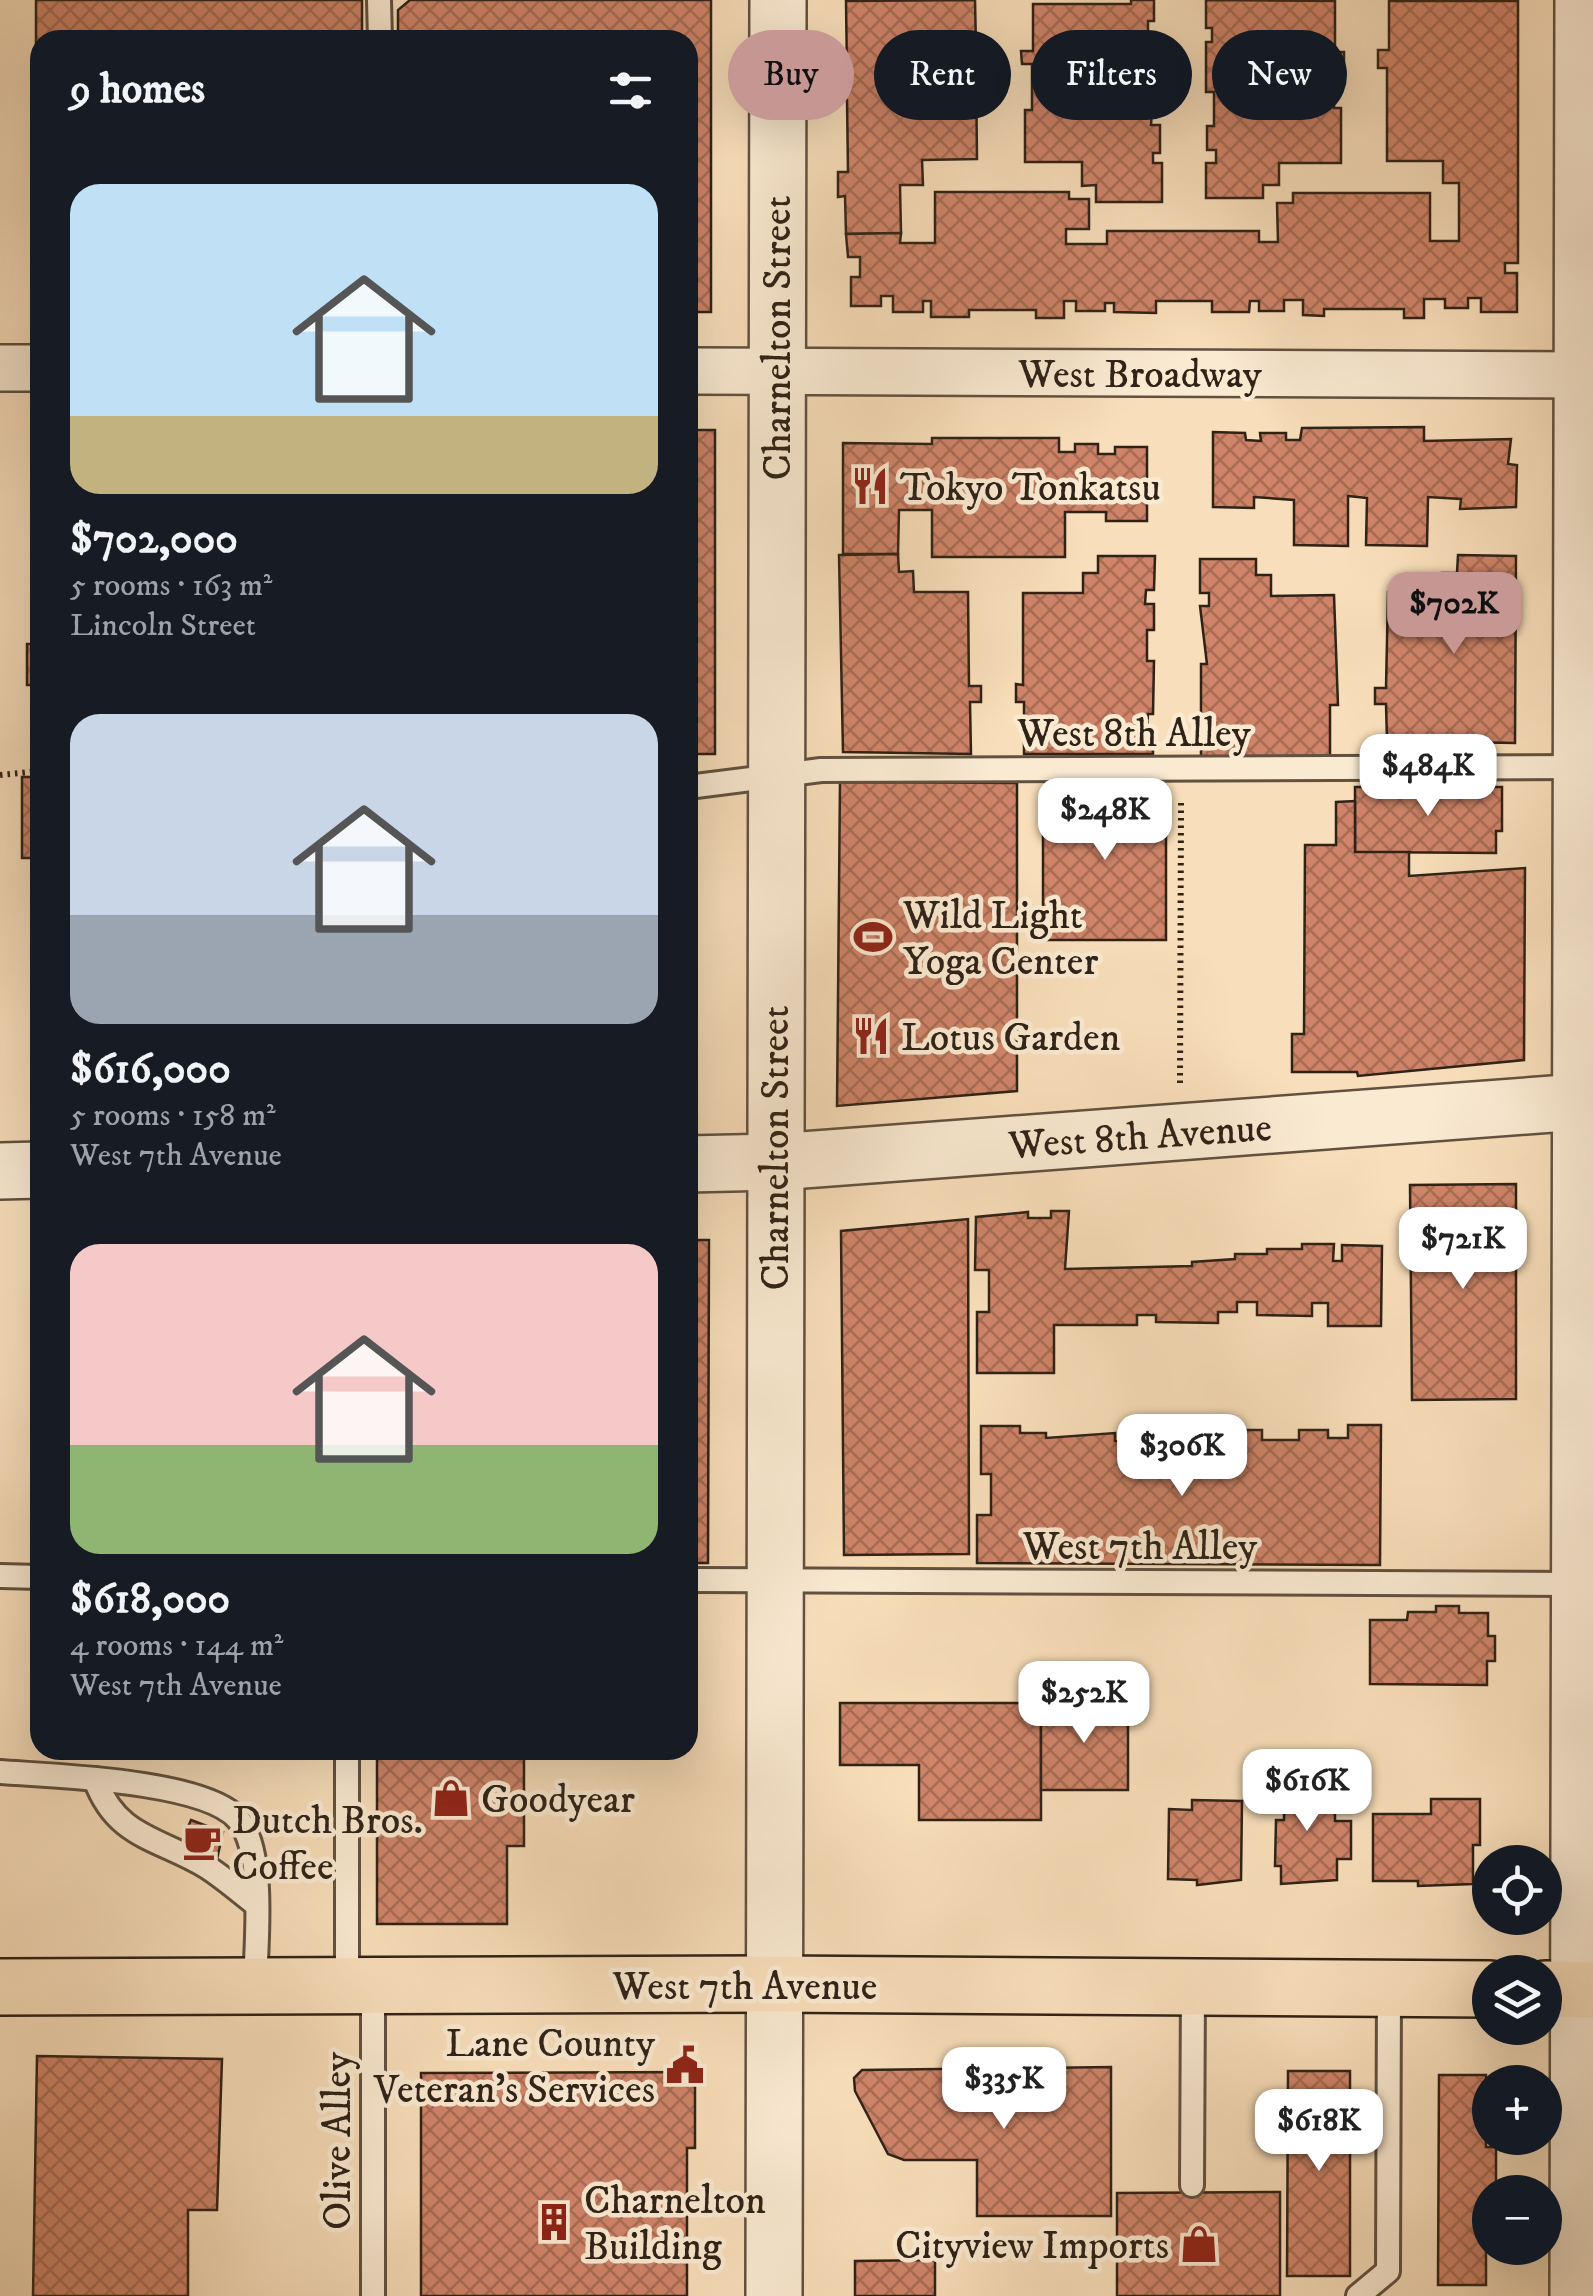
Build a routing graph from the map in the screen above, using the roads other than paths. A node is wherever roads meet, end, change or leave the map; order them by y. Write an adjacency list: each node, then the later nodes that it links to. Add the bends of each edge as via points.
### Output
1 (380, 0): 4 (lane)
2 (778, 0): 8 (street, Charnelton Street)
3 (1583, 0): 9 (street)
4 (380, 30)
5 (0, 368): 6 (street)
6 (30, 368)
7 (698, 371): 8 (street, West Broadway)
8 (776, 371): 9 (street, West Broadway); 11 (street, Charnelton Street)
9 (1587, 375): 10 (street)
10 (1581, 767): 11 (lane, West 8th Alley); 13 (street)
11 (775, 775): 12 (lane, West 8th Alley); 14 (street, Charnelton Street)
12 (698, 786)
13 (1587, 1101): 14 (street, West 8th Avenue); 22 (street)
14 (776, 1162): 15 (street, West 8th Avenue); 21 (street, Charnelton Street)
15 (698, 1164)
16 (30, 1170): 17 (street)
17 (0, 1171)
18 (0, 1576): 19 (lane)
19 (30, 1577)
20 (698, 1580): 21 (lane, West 7th Alley)
21 (773, 1581): 22 (lane, West 7th Alley); 28 (street, Charnelton Street)
22 (1586, 1584): 26 (street)
23 (348, 1760): 30 (lane, Olive Alley)
24 (0, 1772): 25 (lane)
25 (96, 1779): 27 (lane, via 120,1824 206,1867); 27 (lane, via 190,1794 238,1818 251,1846)
26 (1586, 1782): 35 (street)
27 (257, 1905): 29 (lane)
28 (774, 1984): 30 (main road, West 7th Avenue); 32 (main road, West 7th Avenue); 38 (street, Charnelton Street)
29 (254, 1986): 30 (main road, West 7th Avenue); 31 (main road, West 7th Avenue)
30 (360, 1986): 37 (lane, Olive Alley)
31 (0, 1987)
32 (1192, 1987): 33 (main road, West 7th Avenue); 36 (lane)
33 (1389, 1988): 34 (main road, West 7th Avenue); 39 (lane, via 1388,2271)
34 (1472, 1989)
35 (1572, 1990): 40 (street)
36 (1192, 2185)
37 (374, 2296)
38 (774, 2296)
39 (1358, 2296)
40 (1578, 2296)

